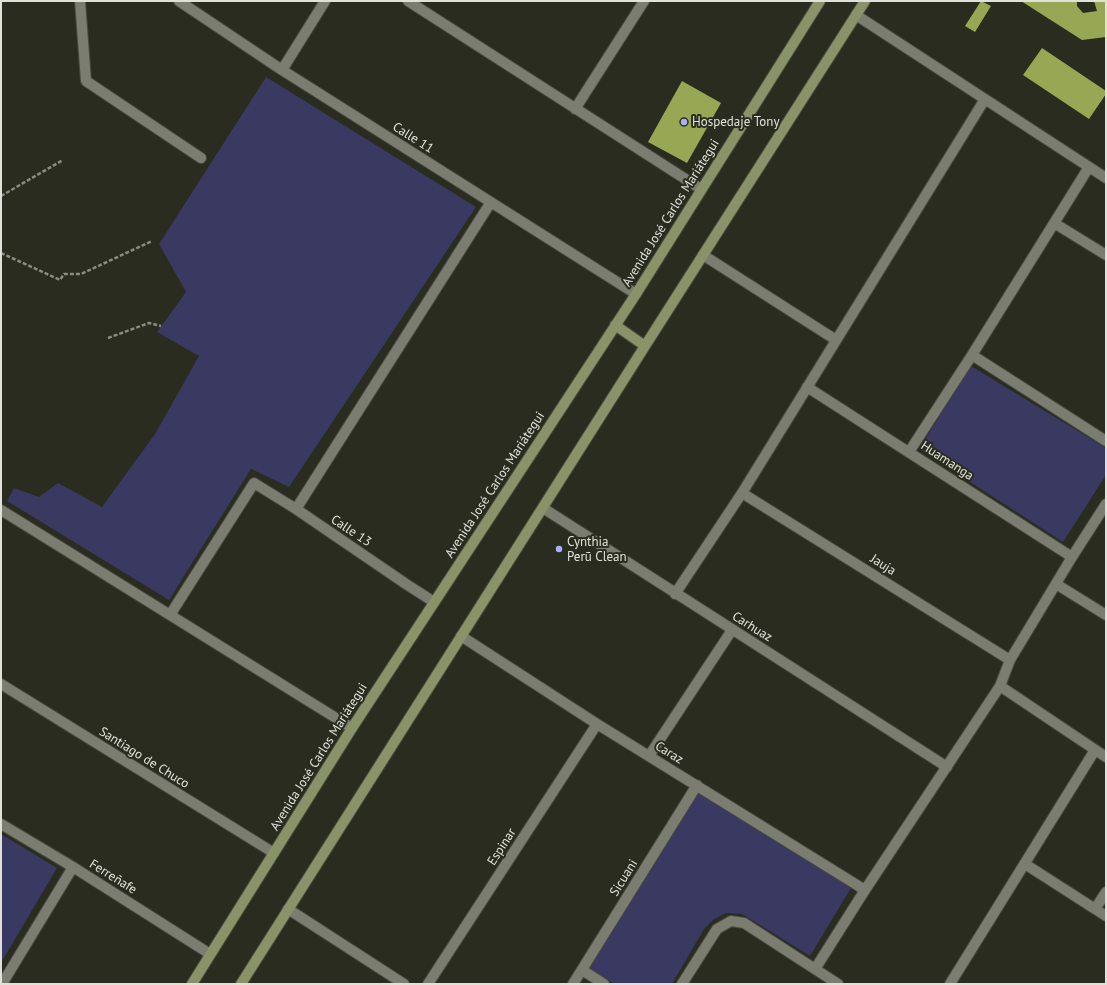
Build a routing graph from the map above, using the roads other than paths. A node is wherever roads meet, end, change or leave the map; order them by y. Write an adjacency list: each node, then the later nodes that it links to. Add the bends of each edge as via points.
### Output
1 (80, 1): 12 (street, via 86,81)
2 (179, 1): 9 (street, Calle 11)
3 (325, 1): 9 (street)
4 (408, 1): 11 (street)
5 (644, 1): 11 (street)
6 (820, 1): 15 (main road, Avenida José Carlos Mariátegui)
7 (865, 1): 8 (main road)
8 (856, 15): 10 (street); 18 (main road)
9 (282, 70): 16 (street, Calle 11)
10 (985, 99): 13 (street); 22 (street)
11 (575, 108): 15 (street)
12 (201, 158)
13 (1089, 167): 14 (street); 17 (street)
14 (1106, 178)
15 (701, 189): 20 (main road, Avenida José Carlos Mariátegui)
16 (491, 202): 20 (street, Calle 11); 31 (street)
17 (1054, 223): 19 (street); 24 (street)
18 (703, 255): 22 (street); 23 (main road)
19 (1106, 255)
20 (636, 294): 21 (main road, Avenida José Carlos Mariátegui)
21 (615, 325): 23 (main road); 36 (main road, Avenida José Carlos Mariátegui)
22 (836, 340): 25 (street)
23 (645, 346): 30 (main road)
24 (972, 355): 26 (street); 27 (street)
25 (807, 387): 27 (street, Huamanga); 28 (street)
26 (1106, 441)
27 (909, 452): 33 (street, Huamanga)
28 (742, 493): 35 (street); 41 (street, Jauja)
29 (1106, 504): 33 (street)
30 (543, 508): 35 (street, Carhuaz); 40 (main road)
31 (296, 509): 36 (street, Calle 13); 37 (street, Calle 13, via 254,483)
32 (1, 510): 37 (street)
33 (1072, 557): 34 (street)
34 (1056, 584): 38 (street); 41 (street)
35 (675, 594): 39 (street, Carhuaz)
36 (434, 602): 45 (main road, Avenida José Carlos Mariátegui)
37 (170, 615): 45 (street)
38 (1106, 615)
39 (732, 630): 47 (street); 49 (street, Carhuaz)
40 (461, 636): 44 (street, Caraz); 57 (main road)
41 (1010, 660): 43 (street)
42 (1, 684): 52 (street, Santiago de Chuco)
43 (1000, 686): 46 (street); 49 (street)
44 (597, 724): 47 (street, Caraz); 67 (street, Espinar)
45 (352, 728): 52 (main road, Avenida José Carlos Mariátegui)
46 (1095, 750): 48 (street); 53 (street)
47 (649, 756): 50 (street, Caraz)
48 (1106, 757)
49 (947, 767): 55 (street)
50 (697, 786): 55 (street, Caraz); 62 (street, Sicuani)
51 (1, 824): 54 (street, Ferreñafe)
52 (274, 853): 60 (main road, Avenida José Carlos Mariátegui)
53 (1025, 864): 58 (street); 72 (street)
54 (73, 867): 60 (street, Ferreñafe); 63 (street)
55 (865, 890): 61 (street)
56 (1106, 892): 58 (street)
57 (288, 909): 65 (main road); 66 (street)
58 (1095, 909): 59 (street)
59 (1106, 916)
60 (210, 954): 64 (main road, Avenida José Carlos Mariátegui)
61 (815, 969): 70 (street, via 744,923 731,921 717,929); 71 (street)
62 (582, 970): 68 (street, Sicuani); 69 (street)
63 (2, 984)
64 (192, 984)
65 (241, 984)
66 (404, 984)
67 (428, 984)
68 (573, 984)
69 (604, 984)
70 (682, 984)
71 (838, 984)
72 (950, 984)

